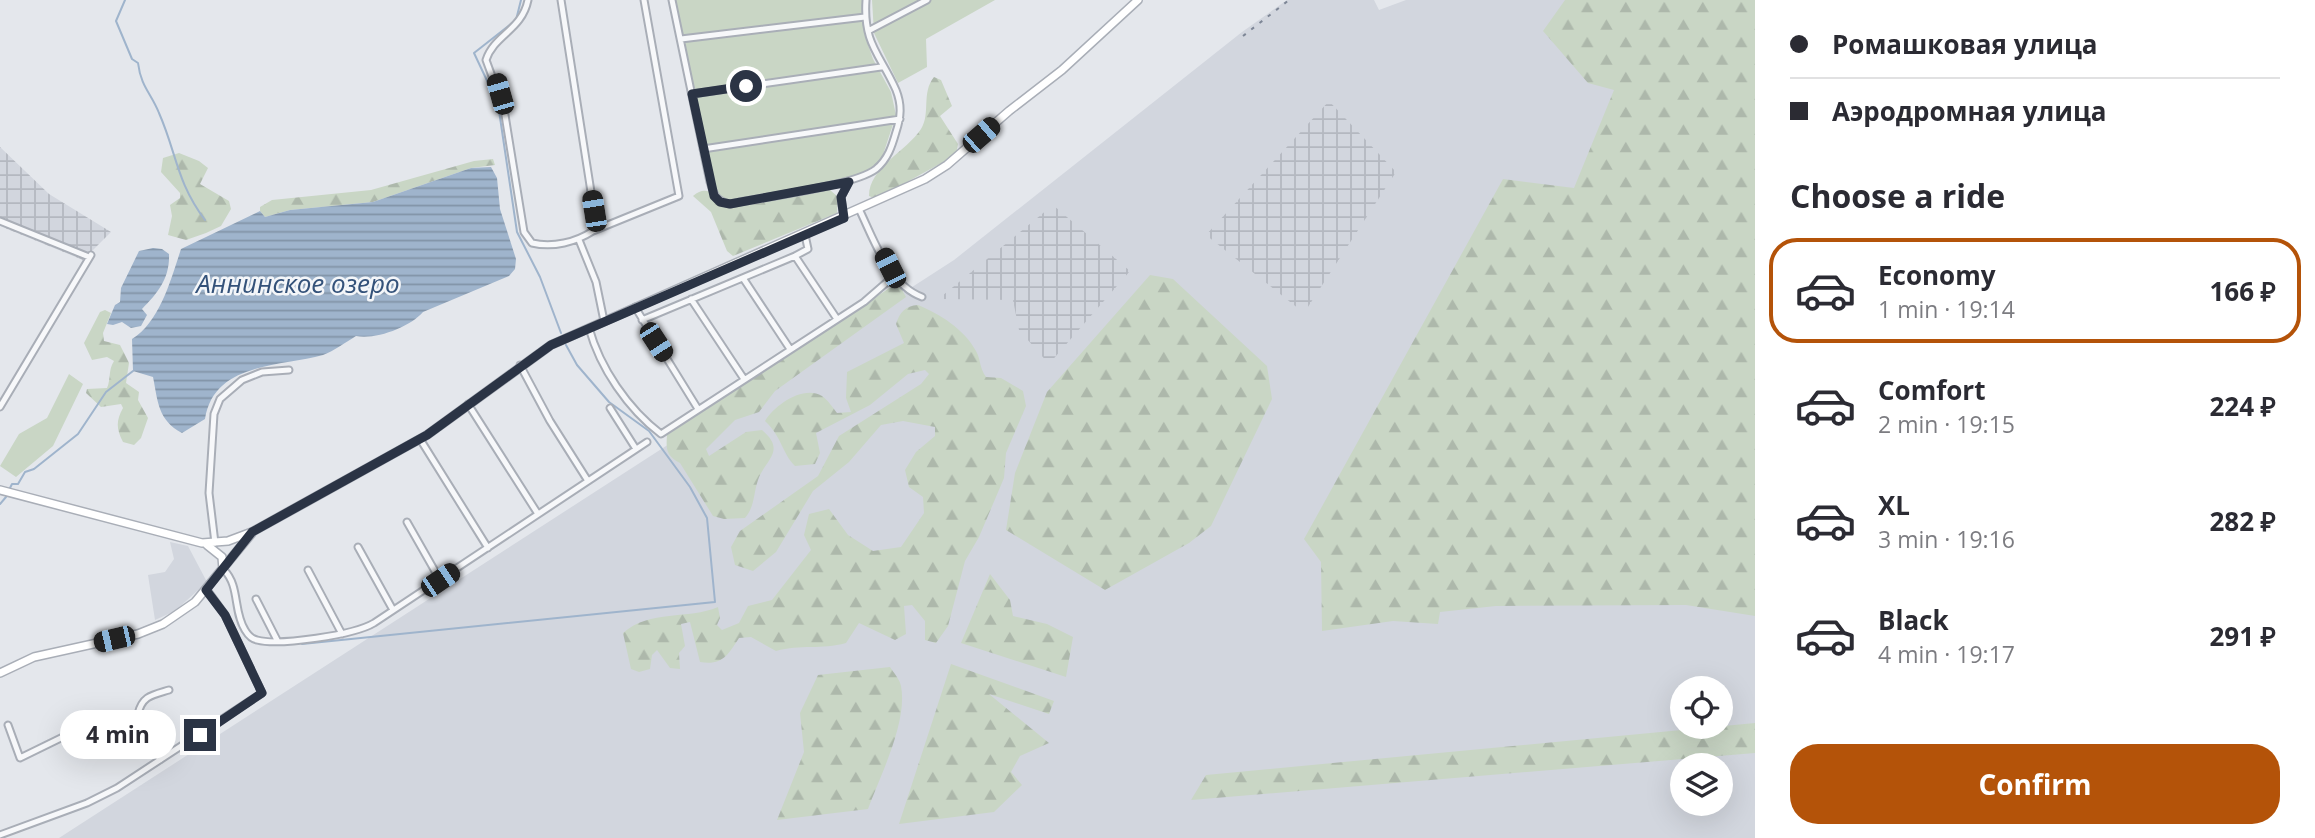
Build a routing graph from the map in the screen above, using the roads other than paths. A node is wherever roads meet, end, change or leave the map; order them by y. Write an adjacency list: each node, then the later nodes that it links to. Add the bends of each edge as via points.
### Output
1 (528, 0): 15 (street, via 524,16 486,60 501,99)
2 (561, 0): 21 (street, via 594,211)
3 (643, 0): 21 (street, via 679,196)
4 (673, 0): 10 (street)
5 (866, 0): 8 (street)
6 (928, 0): 9 (street)
7 (1138, 0): 18 (main road, via 947,165)
8 (864, 17): 9 (street); 10 (street)
9 (868, 31): 11 (street)
10 (681, 39): 12 (street)
11 (881, 67): 12 (street); 13 (street, via 895,89)
12 (692, 94): 16 (street)
13 (900, 119): 16 (street); 17 (street, via 890,153 877,168)
14 (500, 146): 15 (street)
15 (509, 147): 23 (street, via 524,232 532,243)
16 (704, 149): 17 (street, via 714,196 720,202 730,204)
17 (849, 182): 19 (street, via 841,197)
18 (860, 211): 19 (main road); 25 (street)
19 (844, 218): 22 (main road)
20 (0, 221): 39 (street, via 90,256)
21 (593, 231): 23 (street)
22 (805, 235): 24 (street, via 808,249); 29 (main road)
23 (579, 240): 32 (street, via 596,282)
24 (795, 256): 26 (street); 30 (street)
25 (894, 276): 27 (street); 30 (street)
26 (743, 278): 28 (street); 34 (street)
27 (922, 297)
28 (691, 299): 31 (street); 37 (street)
29 (635, 307): 31 (street); 32 (main road)
30 (837, 319): 34 (street)
31 (642, 320): 41 (street)
32 (604, 321): 33 (main road)
33 (589, 327): 35 (main road); 41 (street, via 596,350 634,413 661,434)
34 (790, 349): 37 (street)
35 (520, 365): 38 (main road); 45 (street)
36 (289, 370): 51 (street, via 262,372 242,380 220,399 214,414 209,493)
37 (744, 379): 41 (street)
38 (468, 404): 42 (main road); 47 (street)
39 (0, 407)
40 (610, 408): 44 (street)
41 (698, 409)
42 (420, 439): 49 (main road); 53 (street)
43 (647, 442): 44 (street)
44 (636, 449): 45 (street)
45 (588, 481): 47 (street)
46 (0, 490): 50 (main road)
47 (538, 514): 53 (street)
48 (407, 522): 56 (street)
49 (252, 532): 51 (main road); 54 (main road)
50 (203, 543): 51 (main road); 54 (main road, via 218,550)
51 (215, 543)
52 (358, 547): 59 (street)
53 (488, 548): 56 (street)
54 (223, 570): 57 (main road); 61 (street, via 233,581 246,631 259,641)
55 (307, 570): 60 (street)
56 (440, 580): 59 (street)
57 (206, 590): 62 (main road, via 163,624 34,657); 66 (street, via 225,615 262,693)
58 (256, 599): 61 (street)
59 (393, 610): 60 (street, via 364,629)
60 (342, 634): 61 (street)
61 (277, 640)
62 (0, 673)
63 (169, 690): 64 (street, via 147,696)
64 (138, 714): 65 (street, via 79,735 66,735 20,758); 66 (street)
65 (8, 725)
66 (160, 760): 67 (street, via 99,798)
67 (0, 835)

